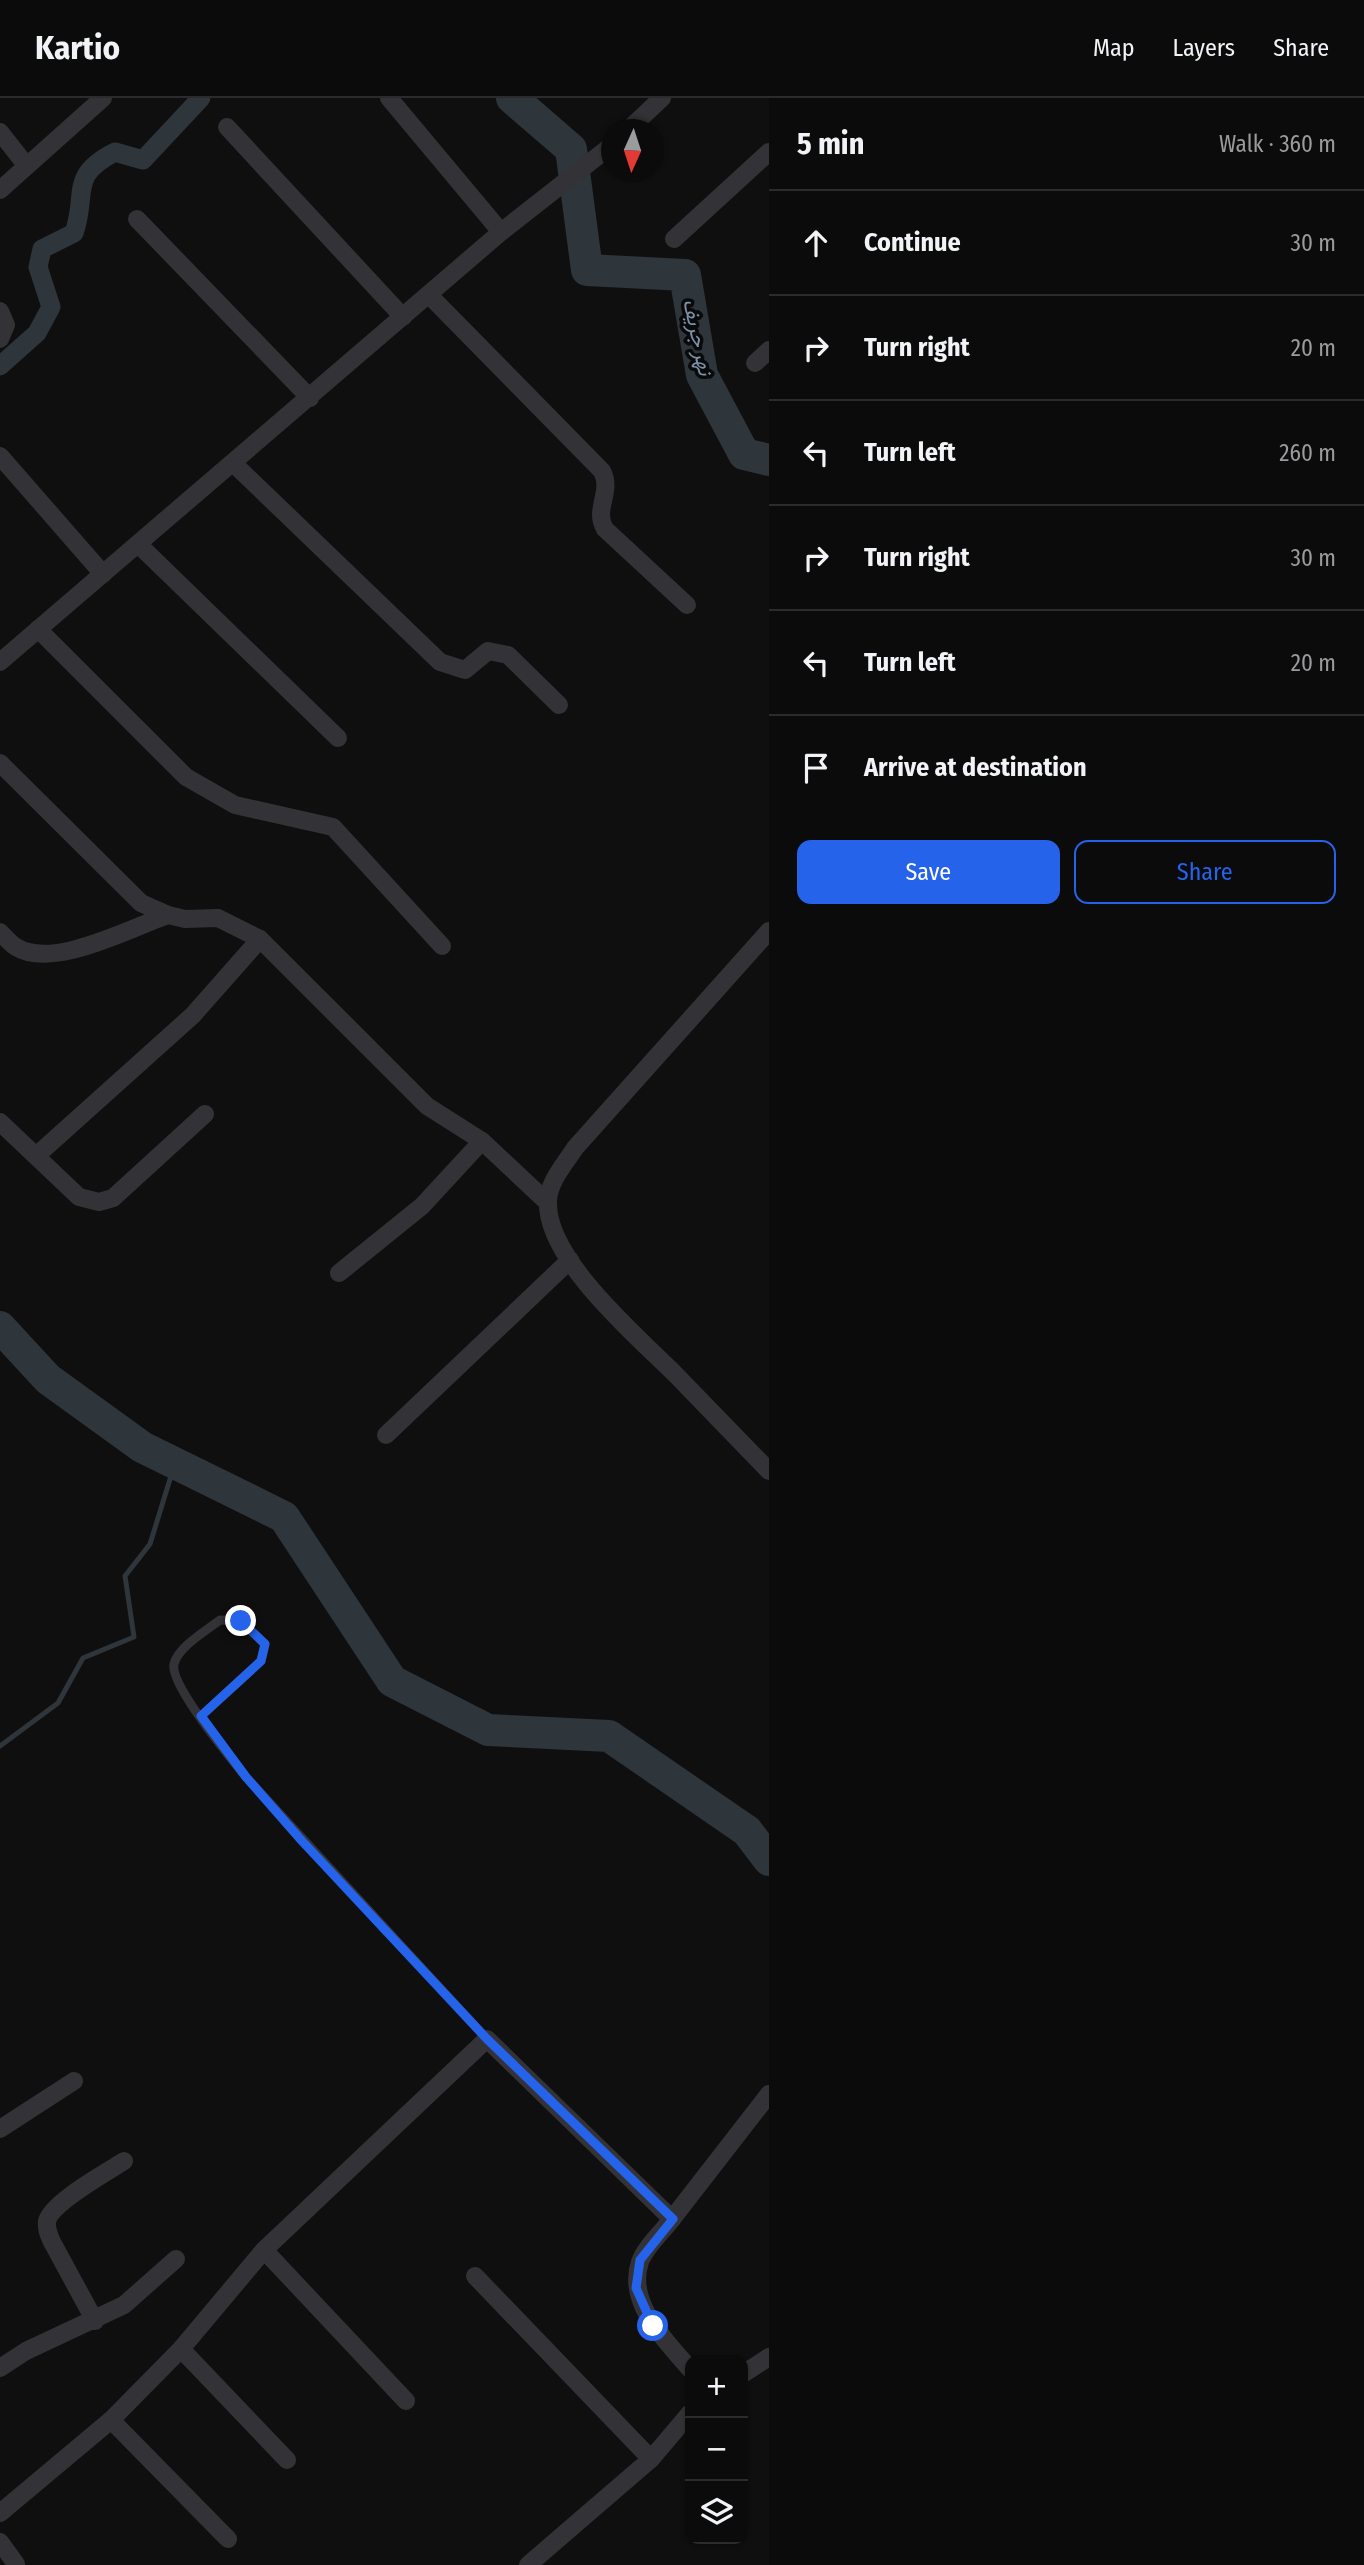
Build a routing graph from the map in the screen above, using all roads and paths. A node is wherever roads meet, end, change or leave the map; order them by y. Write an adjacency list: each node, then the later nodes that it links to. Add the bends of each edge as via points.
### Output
1 (103, 98): 9 (street)
2 (390, 98): 12 (street)
3 (662, 98): 4 (street)
4 (640, 119)
5 (227, 127): 16 (street)
6 (0, 132): 9 (street)
7 (769, 152): 13 (street)
8 (601, 155): 12 (street)
9 (26, 165): 10 (street)
10 (0, 190)
11 (137, 219): 20 (street)
12 (501, 232): 14 (street)
13 (674, 239)
14 (429, 295): 16 (street); 25 (street, via 602,471 607,486 600,516 605,529)
15 (0, 311): 17 (street, via 6,325)
16 (403, 317): 20 (street)
17 (0, 339)
18 (769, 350): 19 (street)
19 (755, 363)
20 (310, 398): 22 (street)
21 (0, 456): 24 (street)
22 (233, 463): 23 (street); 28 (street, via 440,662 465,670 488,651 508,655)
23 (138, 544): 24 (street); 29 (street)
24 (103, 574): 26 (street)
25 (687, 605)
26 (38, 629): 27 (street); 35 (street, via 186,777 235,805 333,827)
27 (0, 662)
28 (559, 705)
29 (338, 738)
30 (0, 763): 31 (street, via 141,903)
31 (168, 915): 33 (street, via 70,952 50,954 18,948); 34 (street, via 218,918)
32 (769, 931): 40 (street, via 575,1147)
33 (0, 932)
34 (260, 939): 38 (street, via 427,1106); 39 (street, via 193,1014)
35 (442, 946)
36 (205, 1114): 39 (street, via 113,1198 99,1202 79,1197)
37 (0, 1122): 39 (street)
38 (482, 1141): 40 (street); 42 (street, via 422,1206)
39 (36, 1156)
40 (547, 1202): 41 (street, via 550,1221)
41 (570, 1259): 43 (street); 44 (street, via 592,1290)
42 (339, 1273)
43 (386, 1435)
44 (769, 1471)
45 (201, 1716): 45 (lane, via 174,1673 174,1663 220,1619 241,1621 265,1644 261,1661); 46 (lane, via 302,1841)
46 (487, 2039): 51 (street); 52 (street)
47 (74, 2081): 49 (street)
48 (769, 2094): 51 (street)
49 (0, 2129)
50 (124, 2161): 55 (street, via 56,2206 48,2218 52,2242)
51 (673, 2219): 58 (street, via 640,2260 636,2288 653,2326)
52 (264, 2250): 56 (street); 61 (street)
53 (176, 2259): 55 (street, via 124,2305)
54 (475, 2276): 64 (street)
55 (96, 2320): 59 (street, via 26,2351)
56 (181, 2349): 63 (street); 65 (street)
57 (769, 2357): 60 (street)
58 (685, 2363)
59 (0, 2368)
60 (748, 2371)
61 (406, 2401)
62 (686, 2418): 64 (street)
63 (111, 2420): 66 (street); 67 (street)
64 (651, 2459): 70 (street)
65 (287, 2460)
66 (0, 2513)
67 (228, 2539)
68 (0, 2542): 69 (street)
69 (16, 2565)
70 (528, 2565)

